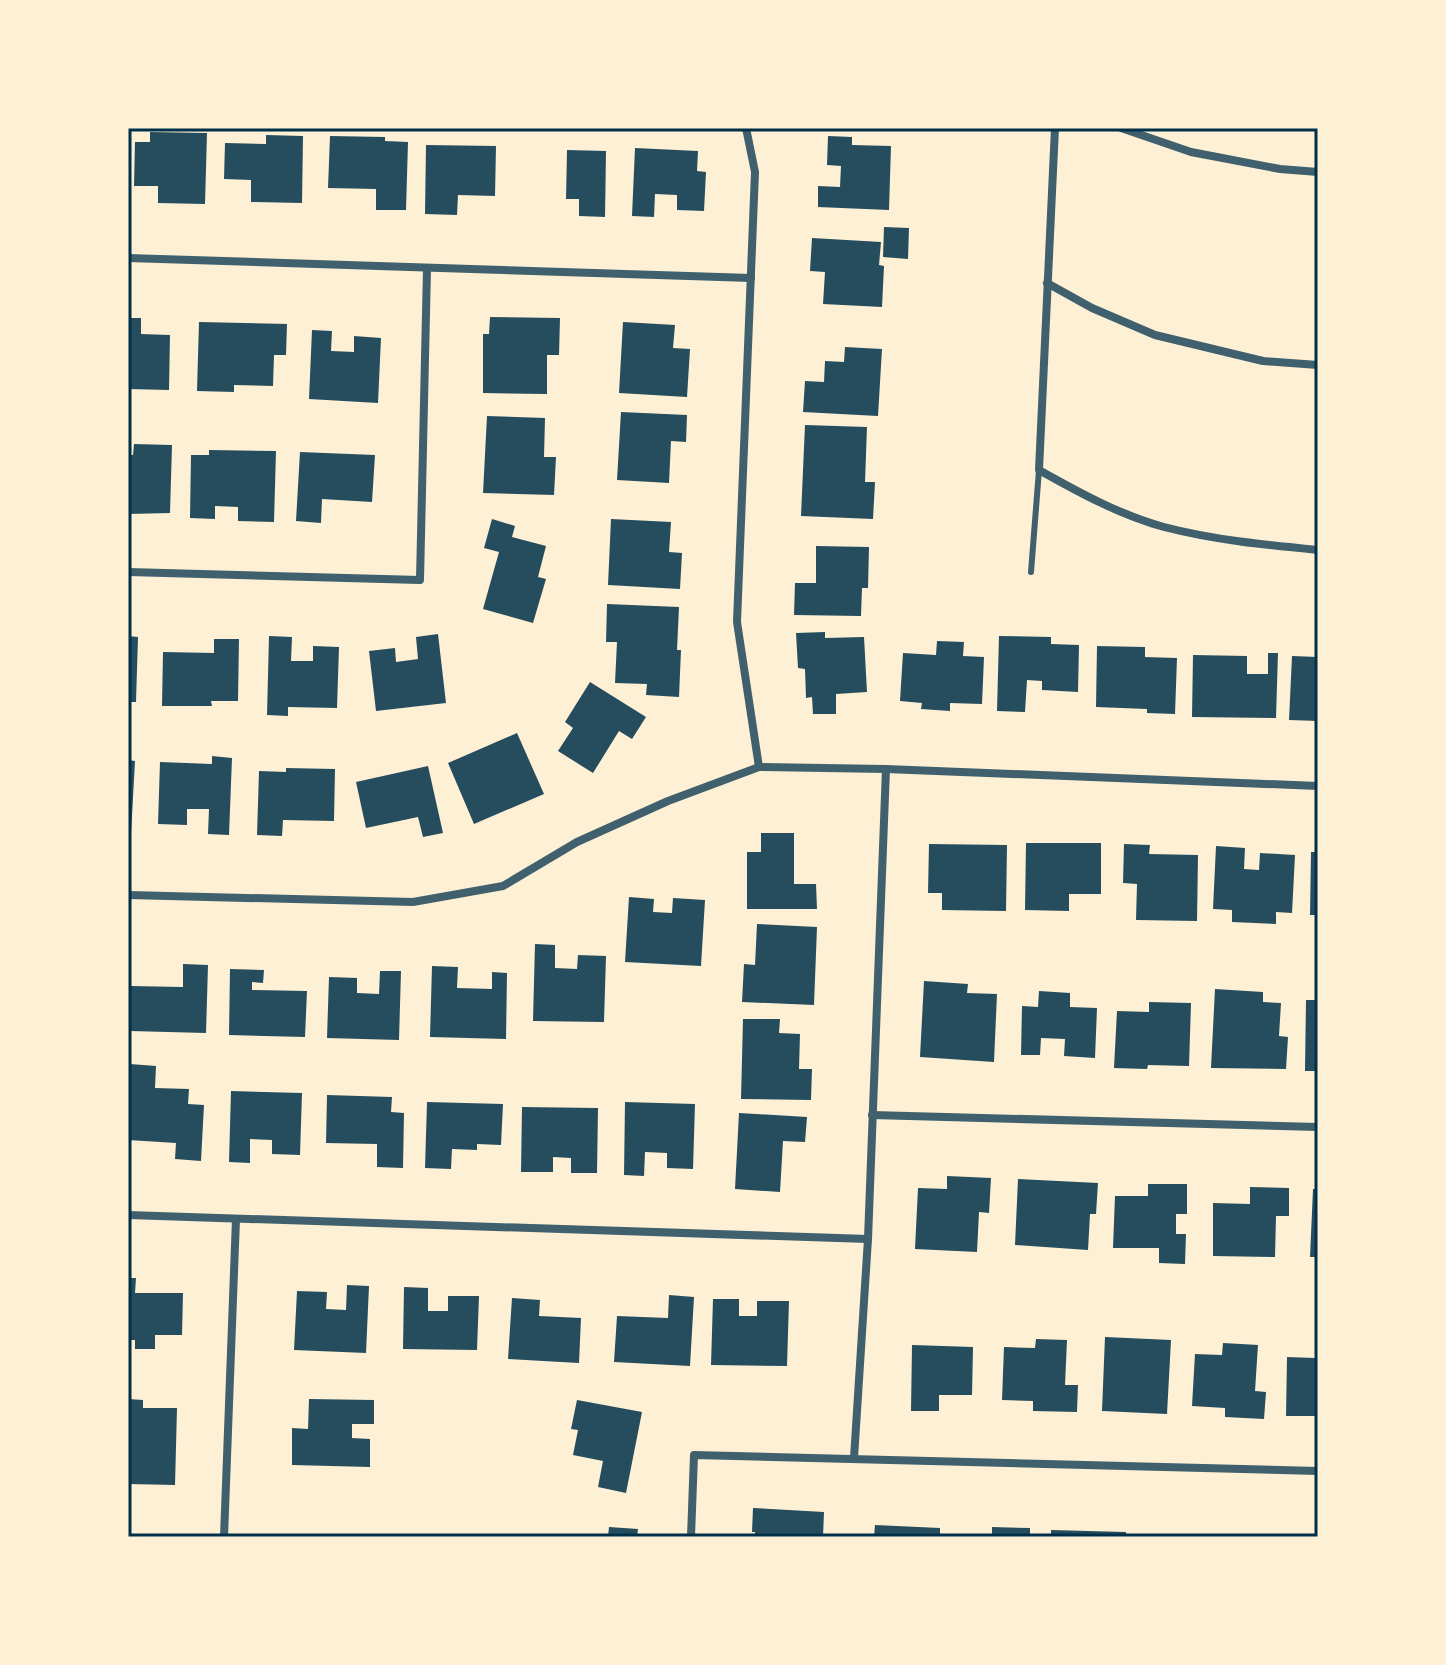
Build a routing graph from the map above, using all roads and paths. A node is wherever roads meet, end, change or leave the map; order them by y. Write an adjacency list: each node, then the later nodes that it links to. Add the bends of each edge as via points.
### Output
1 (746, 128): 7 (street, via 755,172)
2 (1055, 128): 8 (street)
3 (1121, 128): 4 (street, via 1191,152)
4 (1318, 172)
5 (128, 258): 6 (street)
6 (427, 269): 7 (street); 12 (street, via 420,580)
7 (751, 278): 14 (street, via 737,622)
8 (1047, 283): 9 (street, via 1155,335 1263,361); 10 (street)
9 (1318, 365)
10 (1039, 470): 11 (street, via 1085,496 1162,526 1241,543); 13 (lane)
11 (1318, 550)
12 (128, 572)
13 (1031, 572)
14 (759, 767): 15 (street); 17 (street, via 577,842 503,886 413,902)
15 (886, 769): 16 (street); 18 (street)
16 (1318, 786)
17 (128, 895)
18 (872, 1115): 19 (street); 22 (street)
19 (1318, 1127)
20 (128, 1215): 21 (street)
21 (236, 1219): 22 (street); 25 (street)
22 (868, 1239): 23 (street)
23 (854, 1458): 24 (street); 26 (street, via 694,1455)
24 (1318, 1471)
25 (224, 1537)
26 (691, 1537)

